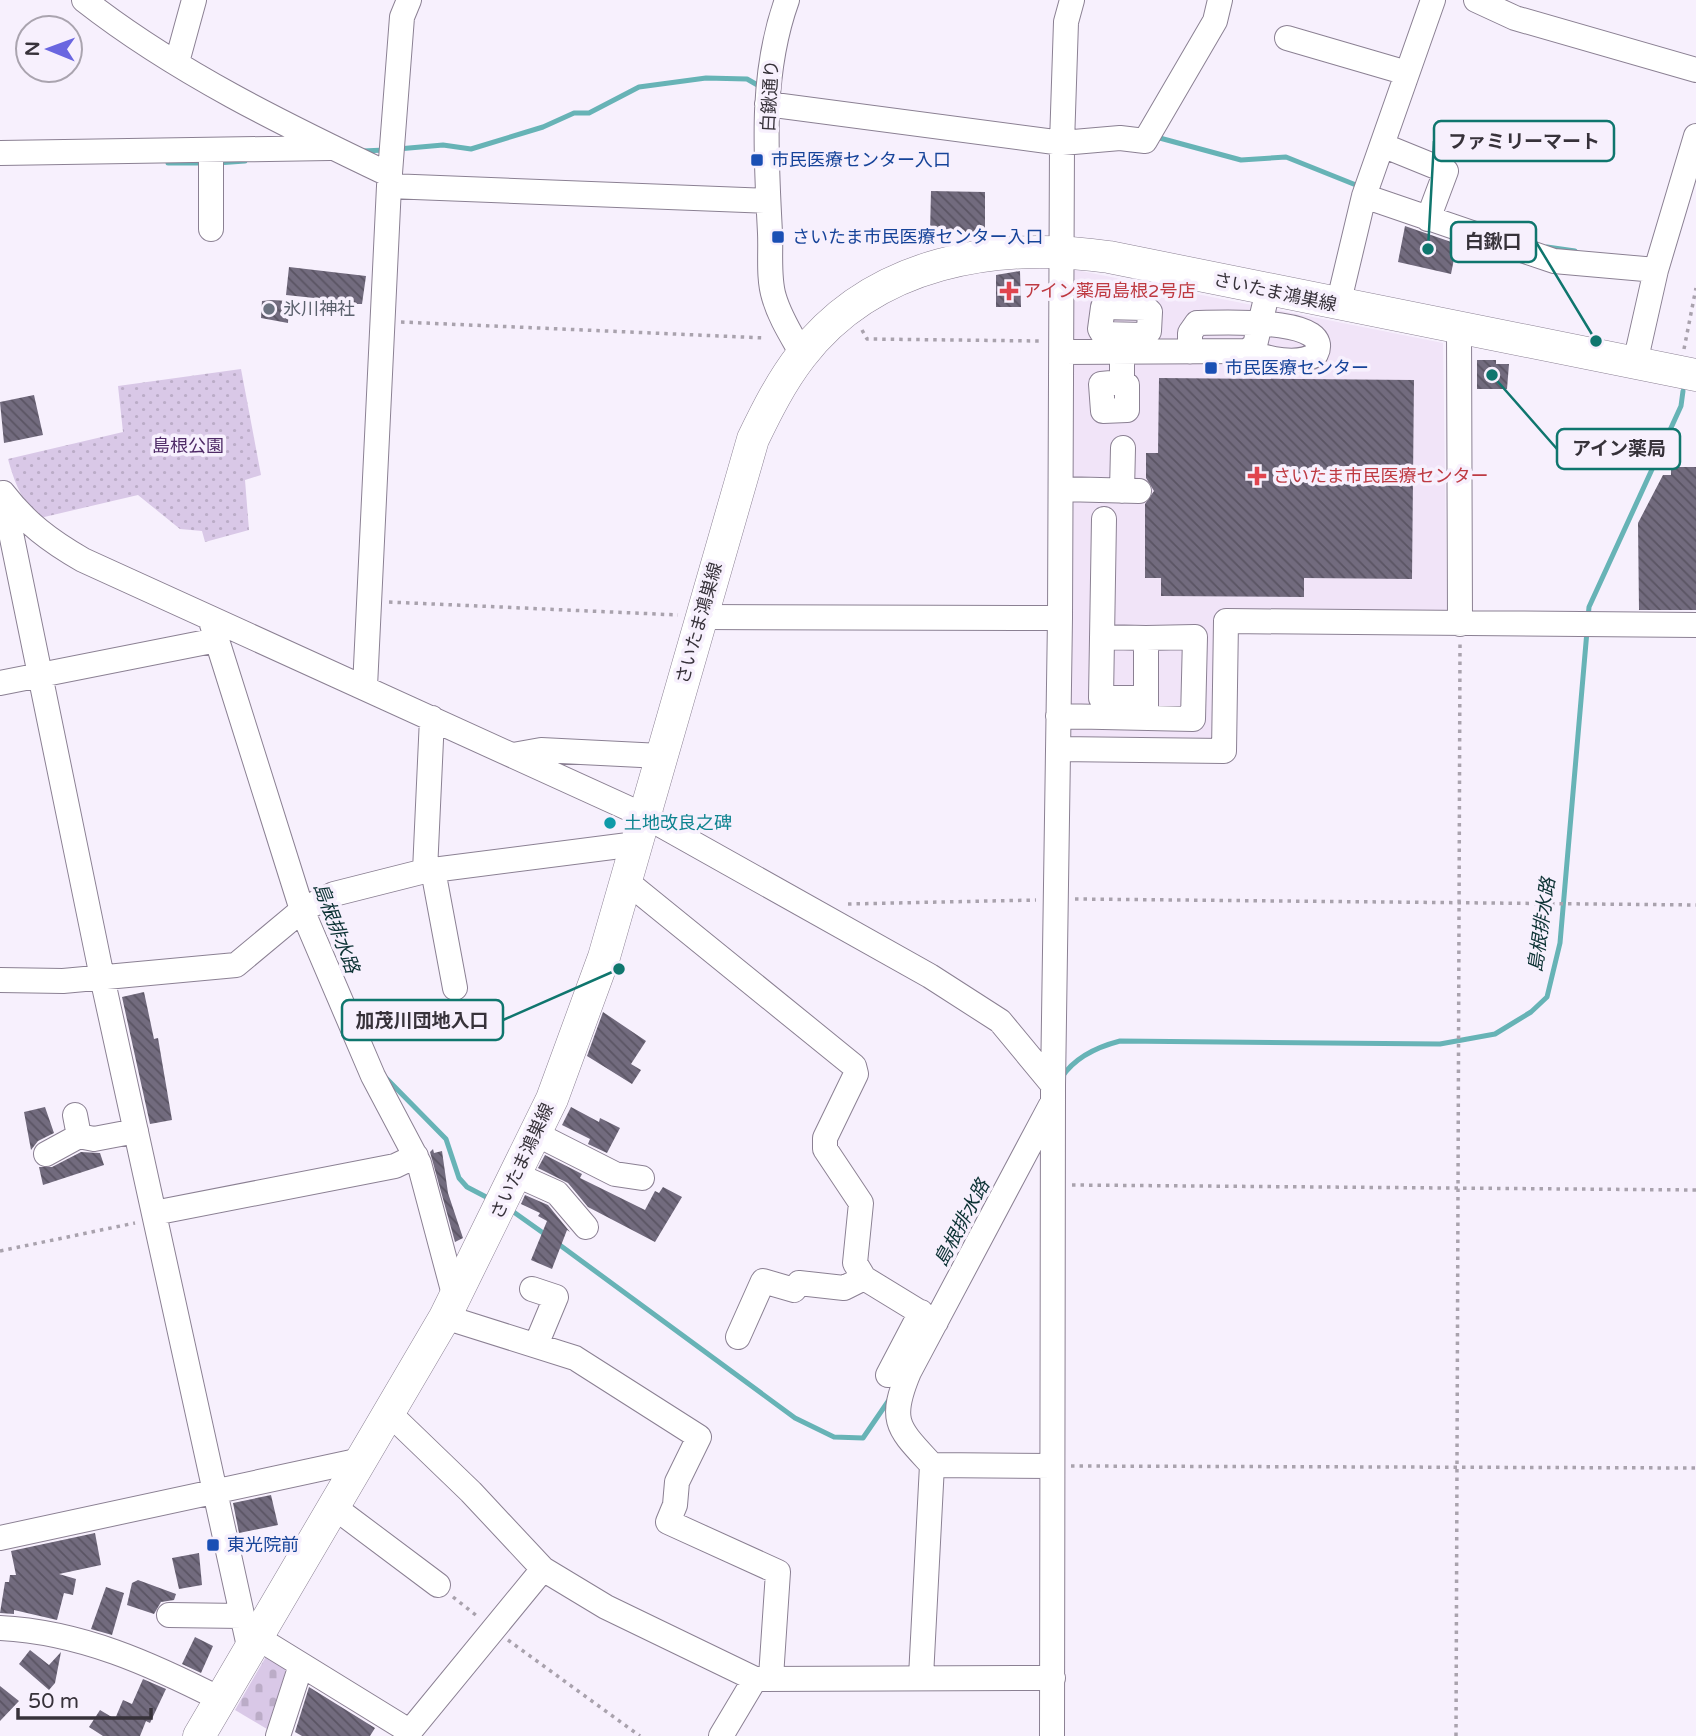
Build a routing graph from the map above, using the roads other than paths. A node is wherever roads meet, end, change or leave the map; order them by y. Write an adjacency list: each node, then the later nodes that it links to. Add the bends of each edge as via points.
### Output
1 (85, 0): 10 (street)
2 (194, 0): 10 (street)
3 (409, 0): 20 (street, via 402,17)
4 (1072, 0): 15 (street, via 1066,22)
5 (1220, 0): 15 (street, via 1215,21 1145,141 1120,138)
6 (1433, 0): 12 (street)
7 (1476, 0): 11 (street, via 1514,19)
8 (780, 1): 13 (street, 白鍬通り)
9 (1287, 38): 12 (street)
10 (177, 62): 17 (street)
11 (1696, 70)
12 (1407, 73): 16 (street)
13 (767, 94): 15 (street); 22 (street, 白鍬通り)
14 (1696, 136): 26 (street)
15 (1062, 143): 25 (street)
16 (1382, 145): 21 (street); 23 (street, via 1446,171)
17 (334, 148): 18 (street); 20 (street)
18 (211, 150): 19 (street); 24 (street)
19 (0, 153)
20 (390, 181): 22 (street); 52 (street)
21 (1364, 196): 23 (street); 28 (street)
22 (768, 201): 35 (street, 白鍬通り, via 773,294)
23 (1428, 219): 26 (street, via 1554,261)
24 (211, 229)
25 (1063, 252): 27 (main road, さいたま鴻巣線); 32 (street); 35 (main road, さいたま鴻巣線, via 971,256 902,278 853,304)
26 (1656, 270): 36 (street)
27 (1268, 290): 28 (main road, さいたま鴻巣線); 29 (street)
28 (1338, 305): 30 (main road, さいたま鴻巣線)
29 (1260, 323): 33 (street); 33 (street, via 1310,332 1318,340 1318,349 1305,359 1266,358); 34 (street, via 1198,323 1191,329)
30 (1459, 328): 36 (main road, さいたま鴻巣線); 45 (street)
31 (1122, 344): 32 (street); 34 (street); 38 (street)
32 (1062, 347): 41 (street)
33 (1250, 350): 34 (street)
34 (1190, 352)
35 (802, 354): 43 (main road, さいたま鴻巣線, via 753,439)
36 (1635, 363): 37 (main road, さいたま鴻巣線)
37 (1689, 368)
38 (1122, 383)
39 (1123, 448): 41 (street, via 1130,491)
40 (1, 486): 47 (street, via 24,519 46,538); 50 (street)
41 (1061, 489): 44 (street)
42 (1104, 519): 48 (street)
43 (701, 617): 44 (street); 58 (main road, さいたま鴻巣線)
44 (1060, 618): 54 (street)
45 (1460, 624): 46 (street); 56 (street, via 1226,621 1224,751)
46 (1696, 625)
47 (214, 629): 50 (street); 52 (street); 62 (street)
48 (1102, 637): 49 (street); 53 (street, via 1101,698)
49 (1146, 638): 53 (street); 53 (street, via 1195,637 1193,719)
50 (40, 676): 51 (street); 63 (street)
51 (0, 683)
52 (365, 687): 55 (street)
53 (1146, 708): 54 (street)
54 (1058, 716): 56 (street)
55 (432, 718): 57 (street); 60 (street)
56 (1058, 749): 66 (street)
57 (512, 755): 58 (street, via 541,750); 59 (street)
58 (661, 756): 59 (main road, さいたま鴻巣線)
59 (639, 829): 60 (street); 61 (main road, さいたま鴻巣線); 66 (street, via 930,976 1000,1021)
60 (429, 871): 62 (street, via 334,894); 65 (street)
61 (626, 881): 68 (main road, さいたま鴻巣線, via 580,1024); 77 (street, via 854,1066 856,1074 825,1138 825,1149 861,1203 855,1263)
62 (308, 907): 63 (street, via 236,965); 70 (street, via 373,1076)
63 (102, 977): 64 (street); 67 (street)
64 (0, 980)
65 (455, 989)
66 (1053, 1093): 73 (street); 74 (street)
67 (136, 1131): 69 (street, via 94,1139 77,1126); 75 (street)
68 (536, 1134): 71 (main road, さいたま鴻巣線); 72 (street, via 615,1174)
69 (46, 1154)
70 (416, 1156): 75 (street, via 395,1166); 79 (street)
71 (517, 1175): 76 (street, via 557,1193); 79 (main road, さいたま鴻巣線)
72 (642, 1178)
73 (1054, 1185): 74 (street); 87 (street)
74 (1008, 1187): 80 (street)
75 (153, 1213): 88 (street)
76 (586, 1227)
77 (864, 1278): 80 (street); 81 (street, via 845,1289 799,1283 794,1290 763,1281)
78 (532, 1289): 82 (street, via 556,1297)
79 (450, 1307): 82 (street); 84 (main road, さいたま鴻巣線)
80 (929, 1317): 83 (street); 86 (street, via 897,1404 900,1430)
81 (738, 1337)
82 (536, 1345): 98 (street, via 575,1358 699,1437 677,1482 668,1522 778,1572)
83 (888, 1375)
84 (389, 1413): 85 (main road, さいたま鴻巣線); 91 (street)
85 (361, 1460): 88 (street); 89 (main road, さいたま鴻巣線)
86 (932, 1465): 87 (street); 97 (street)
87 (1052, 1466): 99 (street)
88 (214, 1494): 90 (street); 95 (street)
89 (334, 1507): 92 (street); 95 (main road, さいたま鴻巣線)
90 (0, 1538)
91 (543, 1569): 98 (street, via 607,1607); 101 (street)
92 (438, 1585)
93 (169, 1615): 95 (street)
94 (0, 1628): 100 (street, via 81,1641 142,1659)
95 (250, 1635): 96 (street); 100 (main road, さいたま鴻巣線)
96 (301, 1665): 101 (street); 103 (street)
97 (920, 1677): 98 (street); 99 (street)
98 (763, 1678): 104 (street)
99 (1053, 1678): 105 (street)
100 (222, 1700): 102 (main road, さいたま鴻巣線)
101 (407, 1734)
102 (199, 1736)
103 (278, 1736)
104 (721, 1736)
105 (1052, 1736)

